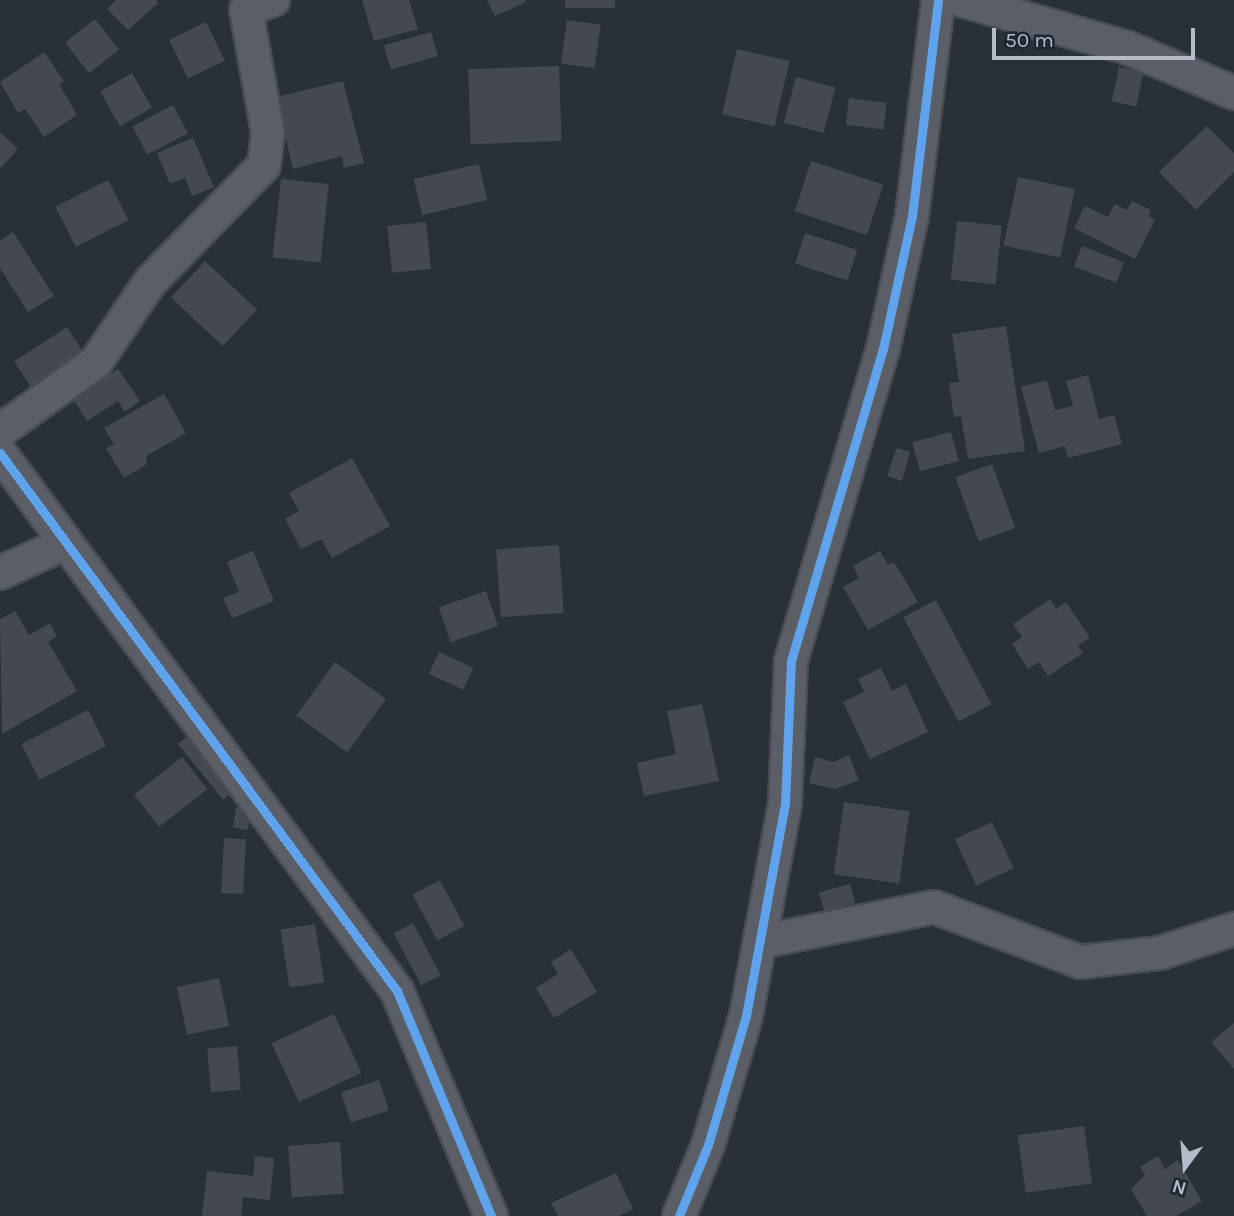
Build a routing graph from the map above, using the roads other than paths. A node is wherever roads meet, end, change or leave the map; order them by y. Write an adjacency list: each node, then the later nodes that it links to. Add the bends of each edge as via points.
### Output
1 (273, 0): 5 (street, via 246,10 268,133 264,165 150,282 96,362)
2 (938, 0): 10 (street, via 912,216 883,349 791,661 785,804)
3 (961, 0): 4 (street, via 1128,48)
4 (1234, 93)
5 (0, 431)
6 (0, 453): 7 (street)
7 (63, 544): 8 (street); 11 (street, via 397,991)
8 (0, 573)
9 (1234, 929): 10 (street, via 1160,953 1080,962 934,907)
10 (761, 942): 12 (street, via 708,1145)
11 (491, 1216)
12 (679, 1216)

